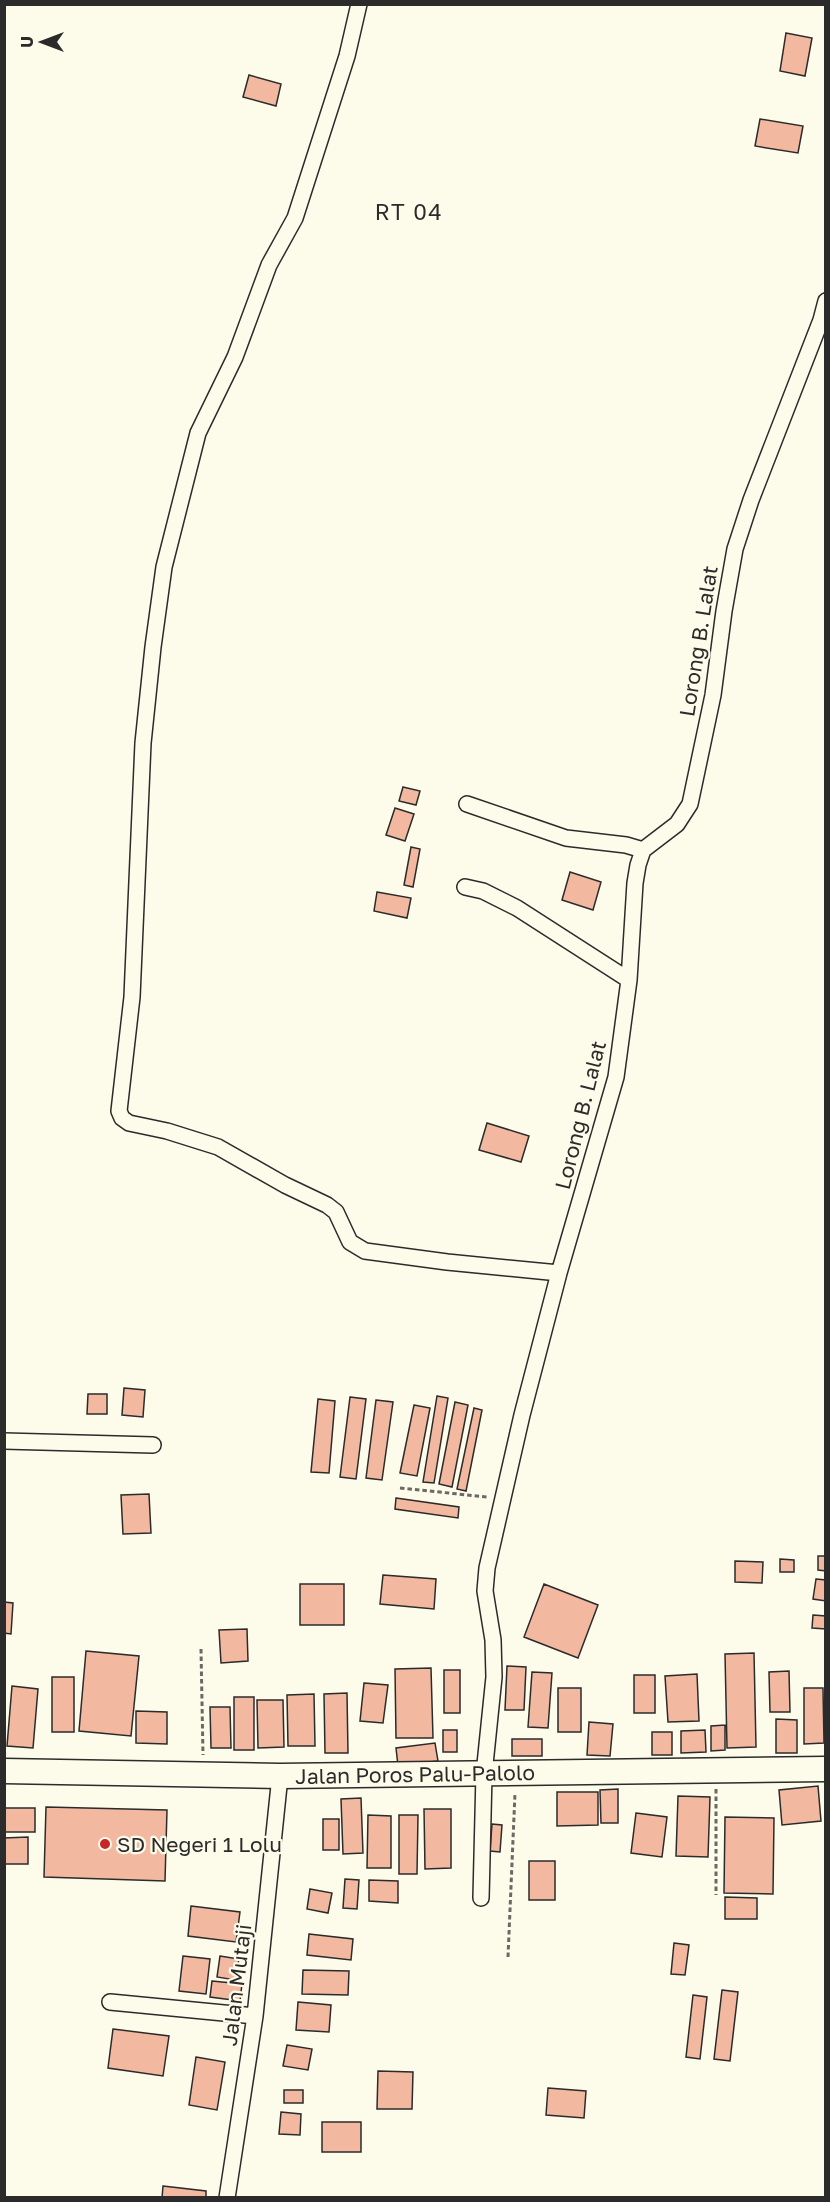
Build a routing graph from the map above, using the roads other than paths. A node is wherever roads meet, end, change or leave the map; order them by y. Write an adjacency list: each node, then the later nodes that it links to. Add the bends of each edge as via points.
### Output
1 (359, 4): 7 (street, via 347,56 295,218 269,265 235,357 198,432 164,567 143,743 132,997 119,1111 129,1123 218,1147 327,1205 336,1212 350,1242 365,1251)
2 (825, 301): 4 (street, Lorong B. Lalat, via 735,549 713,695 690,804 678,824)
3 (467, 804): 4 (street, via 566,838)
4 (643, 850): 6 (street, Lorong B. Lalat, via 635,883)
5 (465, 887): 6 (street, via 508,904)
6 (629, 980): 7 (street, Lorong B. Lalat, via 616,1077)
7 (559, 1273): 12 (street, Lorong B. Lalat, via 487,1568 485,1591 494,1677)
8 (4, 1441): 9 (street)
9 (153, 1445)
10 (825, 1769): 12 (main road, Jalan Poros Palu-Palolo)
11 (4, 1771): 13 (main road, Jalan Poros Palu-Palolo)
12 (484, 1774): 13 (main road, Jalan Poros Palu-Palolo); 14 (street, Lorong B. Lalat)
13 (280, 1776): 16 (street, Jalan Mutaji)
14 (481, 1898)
15 (110, 2002): 16 (street)
16 (255, 2016): 17 (street, Jalan Mutaji)
17 (227, 2198)

